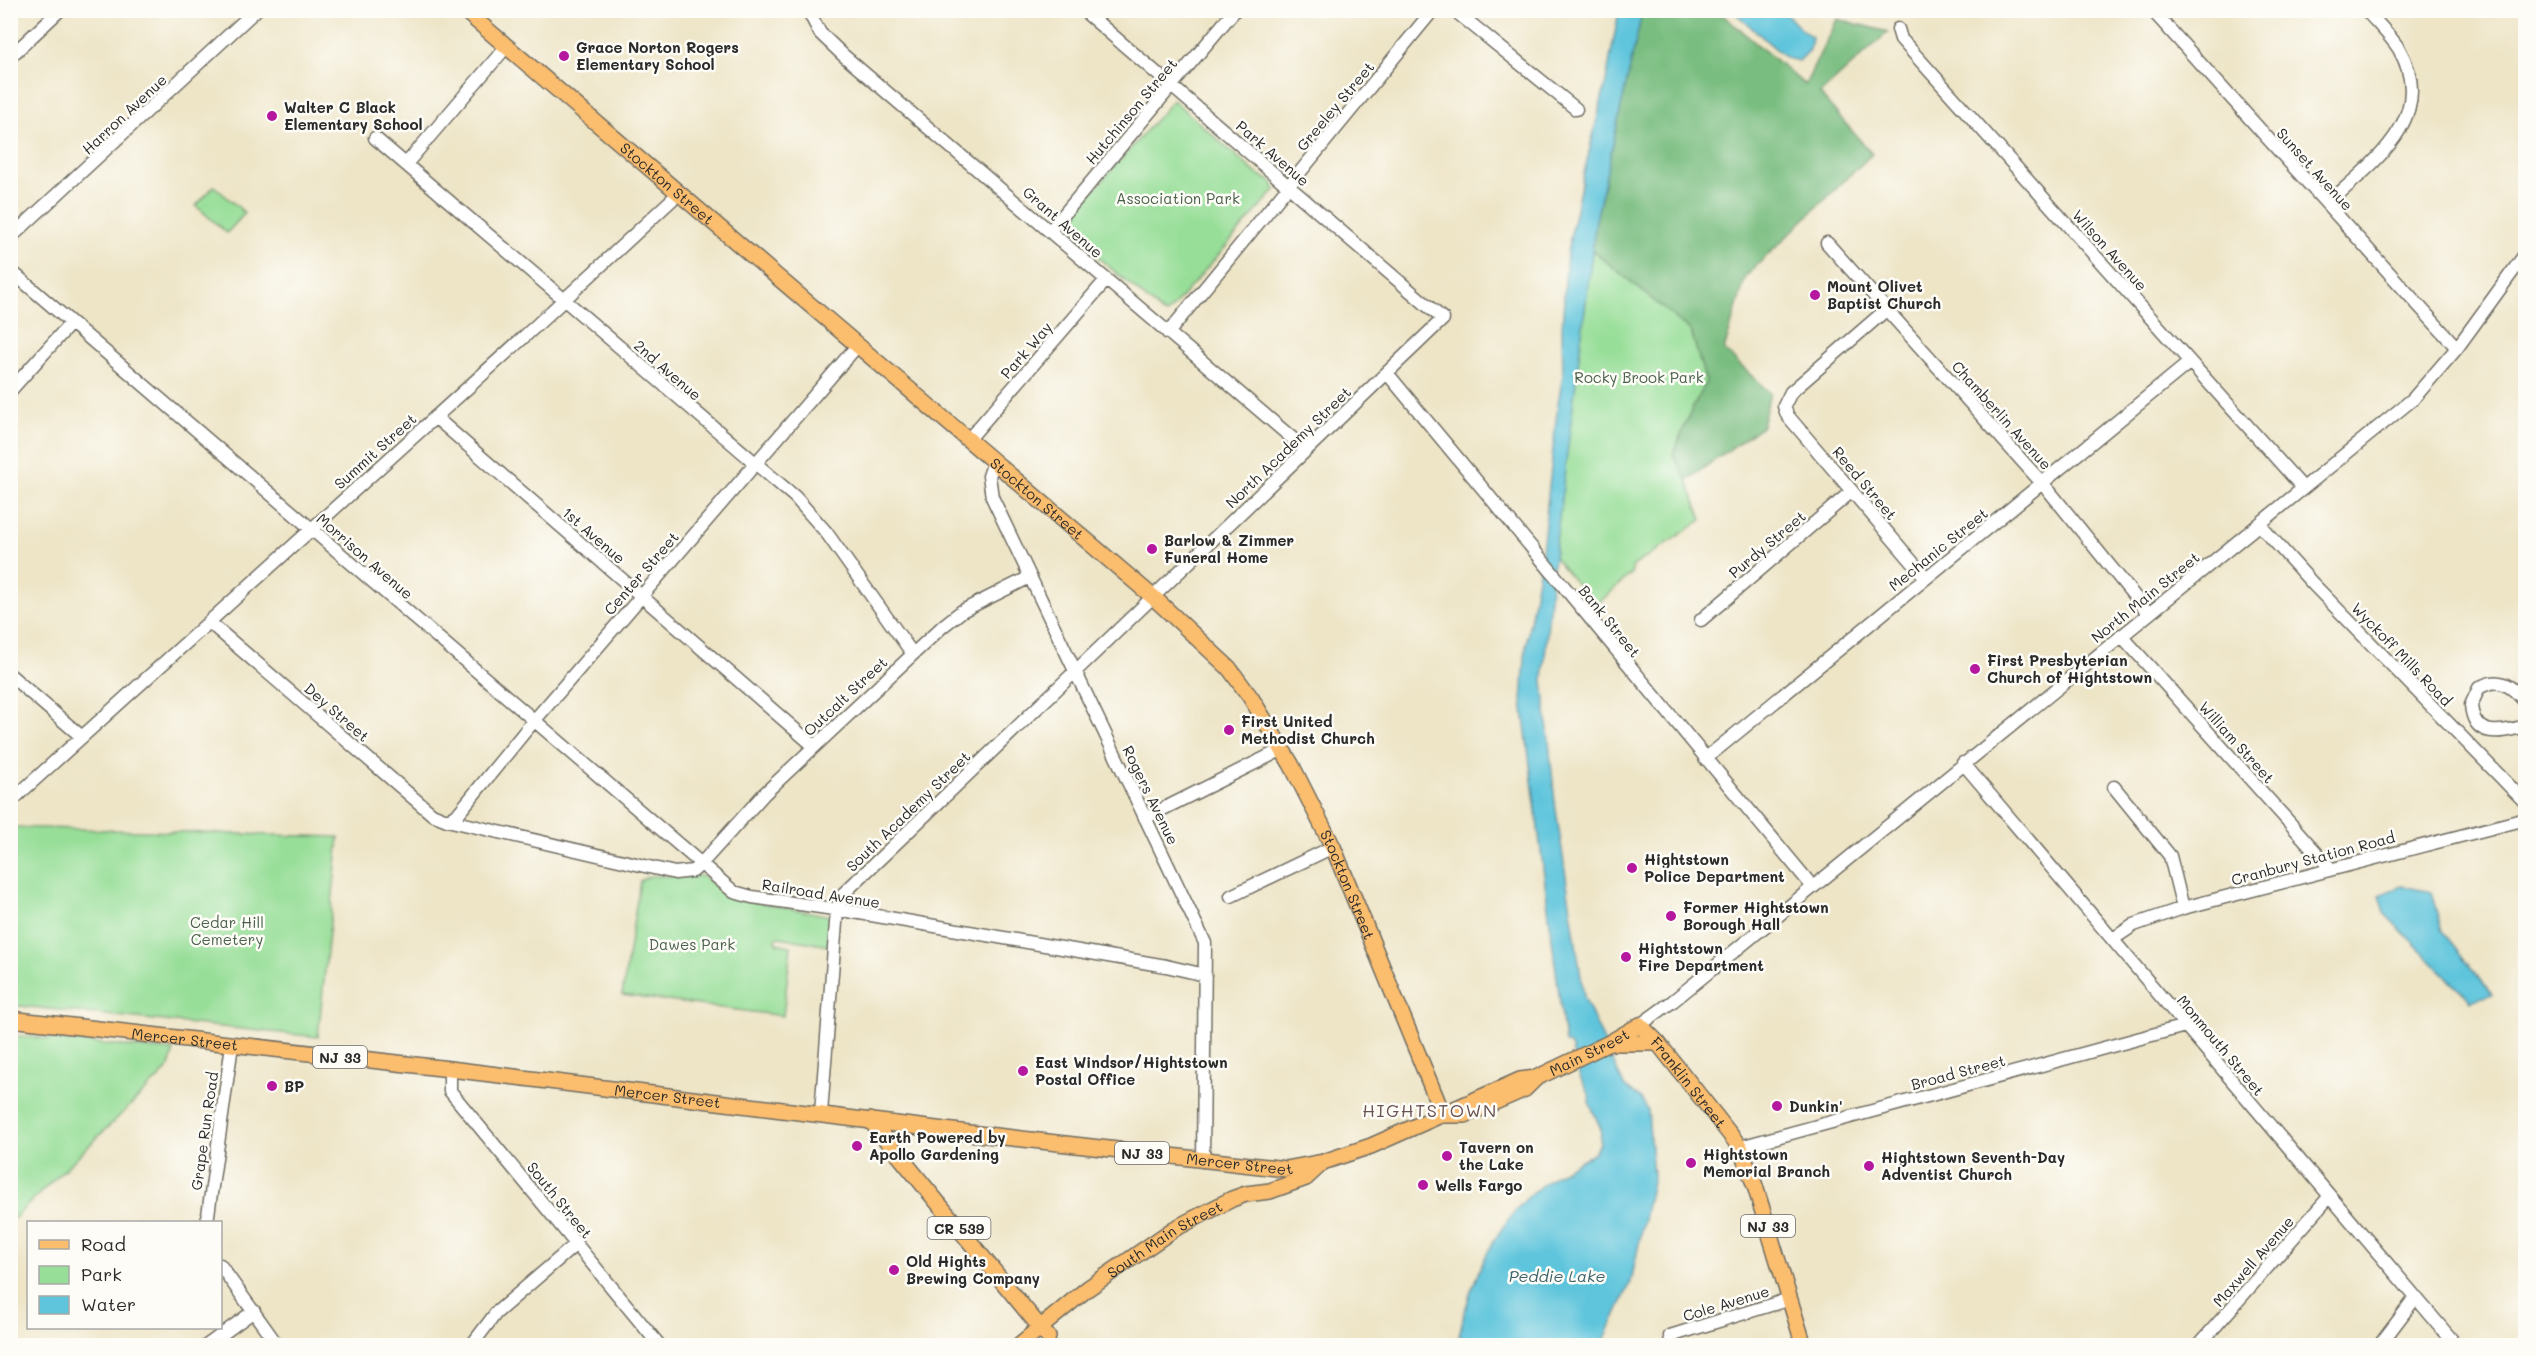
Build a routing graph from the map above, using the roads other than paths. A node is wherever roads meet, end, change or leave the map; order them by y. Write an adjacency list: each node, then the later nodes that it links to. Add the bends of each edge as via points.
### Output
1 (60, 10): 13 (street)
2 (256, 10): 22 (street, Harron Avenue)
3 (464, 10): 12 (main road, Stockton Street)
4 (808, 10): 21 (street, Grant Avenue, via 820,33 843,55)
5 (1083, 10): 14 (street, Park Avenue)
6 (1235, 10): 14 (street, Hutchinson Street)
7 (1433, 10): 18 (street, Greeley Street)
8 (1454, 10): 15 (street)
9 (2152, 10): 20 (street, Sunset Avenue)
10 (2366, 10): 20 (street, via 2391,38 2406,65 2410,81 2408,110 2403,126 2386,151)
11 (1898, 29): 34 (street, Wilson Avenue, via 1901,39)
12 (506, 47): 17 (street); 19 (main road, Stockton Street)
13 (10, 57)
14 (1172, 86): 18 (street, Park Avenue); 21 (street, Hutchinson Street)
15 (1576, 109)
16 (375, 138): 17 (street, 2nd Avenue)
17 (406, 164): 27 (street, 2nd Avenue)
18 (1289, 186): 29 (street, Park Avenue); 31 (street, Greeley Street)
19 (678, 194): 27 (street, Summit Street); 32 (main road, Stockton Street)
20 (2327, 204): 33 (street, Sunset Avenue)
21 (1050, 231): 26 (street, Grant Avenue)
22 (10, 238)
23 (1827, 243): 28 (street, Chamberlin Avenue)
24 (2526, 253): 33 (street, North Main Street)
25 (10, 270): 30 (street, Morrison Avenue)
26 (1106, 280): 31 (street, Grant Avenue); 38 (street, Park Way)
27 (564, 300): 37 (street, Summit Street); 41 (street, 2nd Avenue)
28 (1887, 309): 42 (street, Chamberlin Avenue); 44 (street, Reed Street, via 1791,392 1784,406 1787,415)
29 (1443, 319): 35 (street, North Academy Street)
30 (71, 323): 36 (street); 46 (street, Morrison Avenue)
31 (1168, 333): 39 (street, Grant Avenue)
32 (857, 346): 38 (main road, Stockton Street); 41 (street, Center Street)
33 (2457, 348): 43 (street, North Main Street, via 2413,399)
34 (2190, 362): 42 (street, Mechanic Street); 43 (street, Wilson Avenue)
35 (1387, 374): 39 (street, North Academy Street); 66 (street, Bank Street)
36 (10, 391)
37 (435, 417): 46 (street, Summit Street); 49 (street, 1st Avenue)
38 (968, 440): 40 (main road, Stockton Street)
39 (1306, 450): 50 (street, North Academy Street)
40 (994, 462): 47 (street, Rogers Avenue, via 989,476 992,497); 50 (main road, Stockton Street)
41 (755, 464): 49 (street, Center Street); 55 (street, 2nd Avenue, via 816,520)
42 (2042, 484): 48 (street, Mechanic Street); 51 (street, Chamberlin Avenue)
43 (2303, 488): 45 (street, North Main Street)
44 (1852, 491): 48 (street, Reed Street); 52 (street, Purdy Street)
45 (2259, 524): 51 (street, North Main Street); 63 (street, Wyckoff Mills Road)
46 (312, 529): 53 (street, Summit Street); 59 (street, Morrison Avenue)
47 (1030, 577): 55 (street, Outcalt Street, via 962,611); 56 (street, Rogers Avenue)
48 (1926, 578): 66 (street, Mechanic Street)
49 (641, 596): 59 (street, Center Street); 64 (street, 1st Avenue)
50 (1153, 597): 56 (street, South Academy Street); 65 (main road, Stockton Street, via 1229,668)
51 (2148, 613): 54 (street, North Main Street)
52 (1701, 620)
53 (209, 622): 62 (street, Summit Street); 73 (street, Dey Street, via 432,814)
54 (2121, 635): 67 (street, North Main Street); 76 (street, William Street)
55 (912, 653): 64 (street, Outcalt Street)
56 (1075, 672): 71 (street, Rogers Avenue); 80 (street, South Academy Street, via 844,893)
57 (10, 675): 62 (street)
58 (2526, 704): 61 (street, via 2510,686 2486,684 2471,705)
59 (534, 721): 73 (street, Center Street, via 457,814); 75 (street, Morrison Avenue)
60 (2526, 726): 61 (street, via 2496,733)
61 (2481, 728): 63 (street)
62 (82, 737): 70 (street, Summit Street)
63 (2466, 742): 69 (street, Wyckoff Mills Road)
64 (814, 746): 75 (street, Outcalt Street)
65 (1283, 749): 71 (street); 74 (main road, Stockton Street)
66 (1705, 759): 77 (street, Bank Street)
67 (1963, 763): 77 (street, North Main Street); 81 (street, Monmouth Street)
68 (2114, 787): 79 (street, via 2170,856)
69 (2525, 801)
70 (10, 802)
71 (1145, 818): 82 (street, Rogers Avenue, via 1205,943)
72 (2526, 819): 76 (street, Cranbury Station Road)
73 (447, 820): 75 (street, via 675,873 693,871)
74 (1333, 847): 78 (street); 91 (main road, Stockton Street)
75 (701, 864): 80 (street, Railroad Avenue, via 734,892 745,896)
76 (2331, 869): 79 (street, Cranbury Station Road)
77 (1812, 886): 84 (street, North Main Street)
78 (1231, 896)
79 (2183, 908): 81 (street, Cranbury Station Road, via 2149,918)
80 (837, 910): 82 (street, Railroad Avenue); 90 (street, South Academy Street)
81 (2113, 939): 85 (street, Monmouth Street)
82 (1205, 975): 94 (street, Rogers Avenue)
83 (10, 1019): 88 (main road, Mercer Street / NJ 33)
84 (1640, 1025): 86 (main road, Franklin Street / NJ 33); 87 (main road, Main Street / NJ 33)
85 (2185, 1026): 93 (street, Broad Street); 96 (street, Monmouth Street)
86 (1658, 1042): 87 (main road); 93 (main road, Franklin Street / NJ 33)
87 (1609, 1043): 91 (main road, Main Street / NJ 33, via 1536,1078 1520,1080)
88 (232, 1044): 89 (main road, Mercer Street / NJ 33); 97 (street, Grape Run Road)
89 (450, 1069): 90 (main road, Mercer Street / NJ 33); 98 (street, South Street, via 450,1091)
90 (821, 1113): 92 (main road, Mercer Street / NJ 33)
91 (1443, 1115): 95 (main road, Main Street / NJ 33)
92 (870, 1120): 94 (main road, Mercer Street / NJ 33); 103 (main road, CR 539)
93 (1740, 1147): 101 (main road, Franklin Street / NJ 33)
94 (1203, 1161): 95 (main road, Mercer Street / NJ 33, via 1286,1169)
95 (1323, 1162): 103 (main road, South Main Street, via 1306,1178 1270,1191 1239,1196 1174,1229 1087,1289)
96 (2330, 1196): 100 (street, Monmouth Street); 111 (street, Maxwell Avenue)
97 (207, 1221)
98 (576, 1244): 107 (street, via 496,1313); 108 (street, South Street)
99 (222, 1268): 102 (street)
100 (2416, 1297): 112 (street); 113 (street, Monmouth Street)
101 (1790, 1299): 104 (street, Cole Avenue); 110 (main road, Franklin Street / NJ 33)
102 (254, 1311): 105 (street); 106 (street)
103 (1047, 1337): 109 (main road, South Main Street)
104 (1672, 1341)
105 (206, 1346)
106 (278, 1346)
107 (471, 1346)
108 (660, 1346)
109 (1018, 1346)
110 (1804, 1346)
111 (2198, 1346)
112 (2379, 1346)
113 (2457, 1346)

